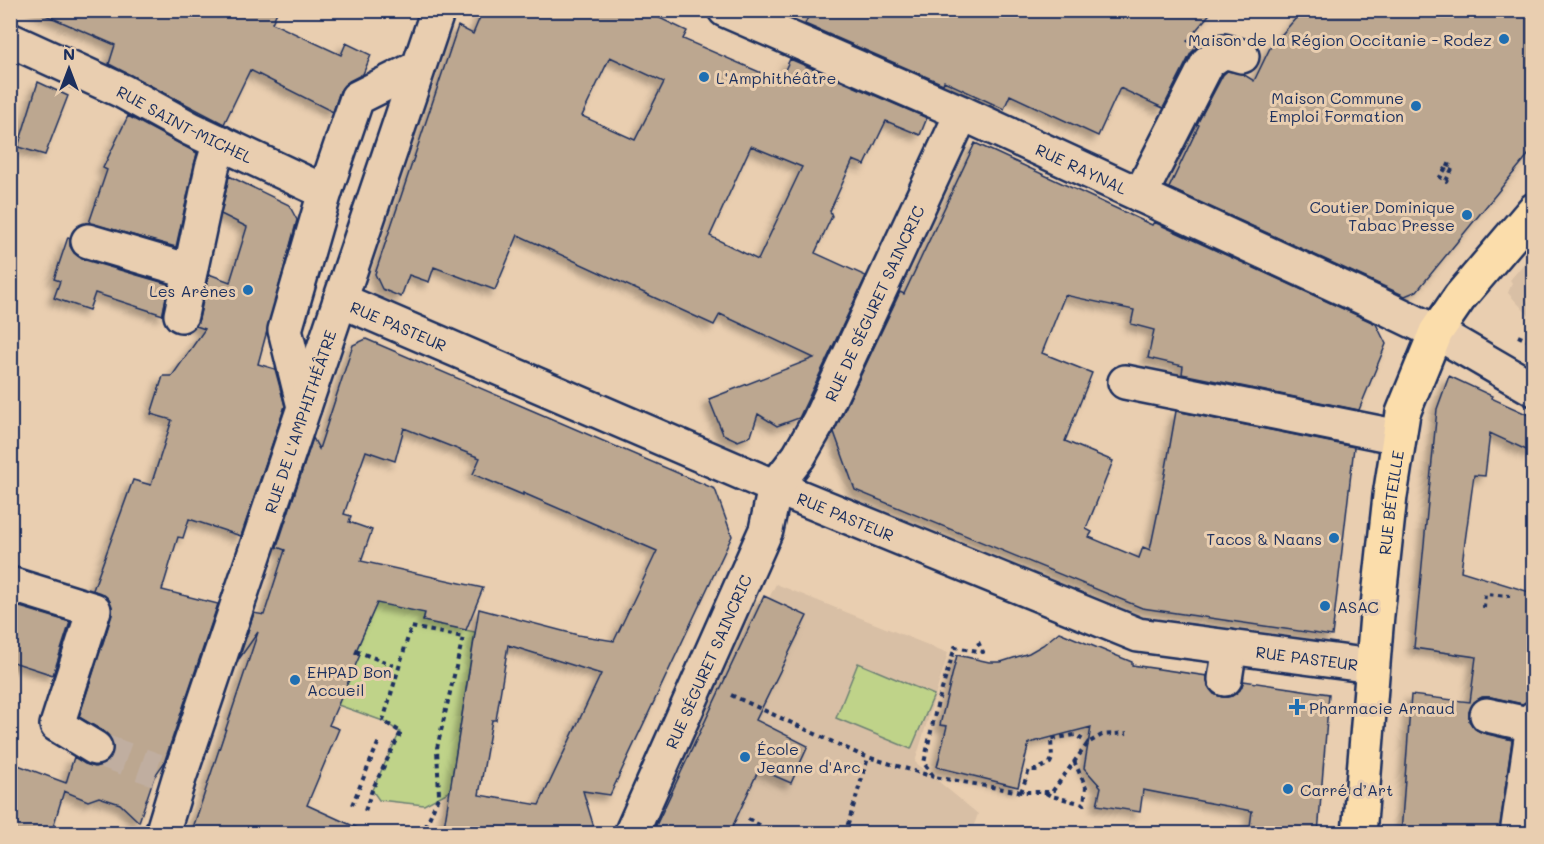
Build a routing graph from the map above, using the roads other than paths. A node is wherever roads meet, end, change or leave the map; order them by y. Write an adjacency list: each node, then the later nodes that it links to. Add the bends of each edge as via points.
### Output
1 (438, 10): 5 (street, RUE DE L'AMPHITHÉÂTRE)
2 (725, 10): 6 (street, RUE RAYNAL)
3 (18, 44): 7 (street, RUE SAINT-MICHEL, via 122,91)
4 (1242, 56): 9 (street, via 1224,51 1208,62)
5 (417, 68): 8 (street, via 357,98); 13 (street, RUE DE L'AMPHITHÉÂTRE)
6 (962, 113): 9 (street, RUE RAYNAL); 20 (street, RUE DE SÉGURET SAINCRIC, via 819,421)
7 (220, 142): 8 (street, RUE SAINT-MICHEL); 12 (street)
8 (325, 192): 18 (street, via 285,330)
9 (1140, 195): 15 (street, RUE RAYNAL)
10 (1533, 210): 15 (main road, RUE BÉTEILLE)
11 (88, 241): 12 (street)
12 (190, 271): 14 (street)
13 (340, 300): 18 (street, RUE DE L'AMPHITHÉÂTRE); 20 (street, RUE PASTEUR)
14 (181, 315)
15 (1436, 332): 17 (street, RUE RAYNAL); 19 (main road, RUE BÉTEILLE, via 1403,413)
16 (1125, 382): 19 (street)
17 (1533, 389)
18 (304, 407): 28 (street, RUE DE L'AMPHITHÉÂTRE, via 168,774)
19 (1399, 437): 23 (main road, RUE BÉTEILLE)
20 (775, 487): 22 (street, RUE PASTEUR, via 1138,634 1178,627); 29 (street, RUE SÉGURET SAINCRIC, via 766,530)
21 (10, 584): 27 (street, via 94,610 57,725)
22 (1242, 640): 23 (street, RUE PASTEUR); 24 (street)
23 (1372, 666): 30 (main road, RUE BÉTEILLE)
24 (1225, 679)
25 (1487, 715): 26 (street)
26 (1533, 721): 31 (street)
27 (95, 748)
28 (162, 834)
29 (631, 834)
30 (1359, 834)
31 (1517, 834)

